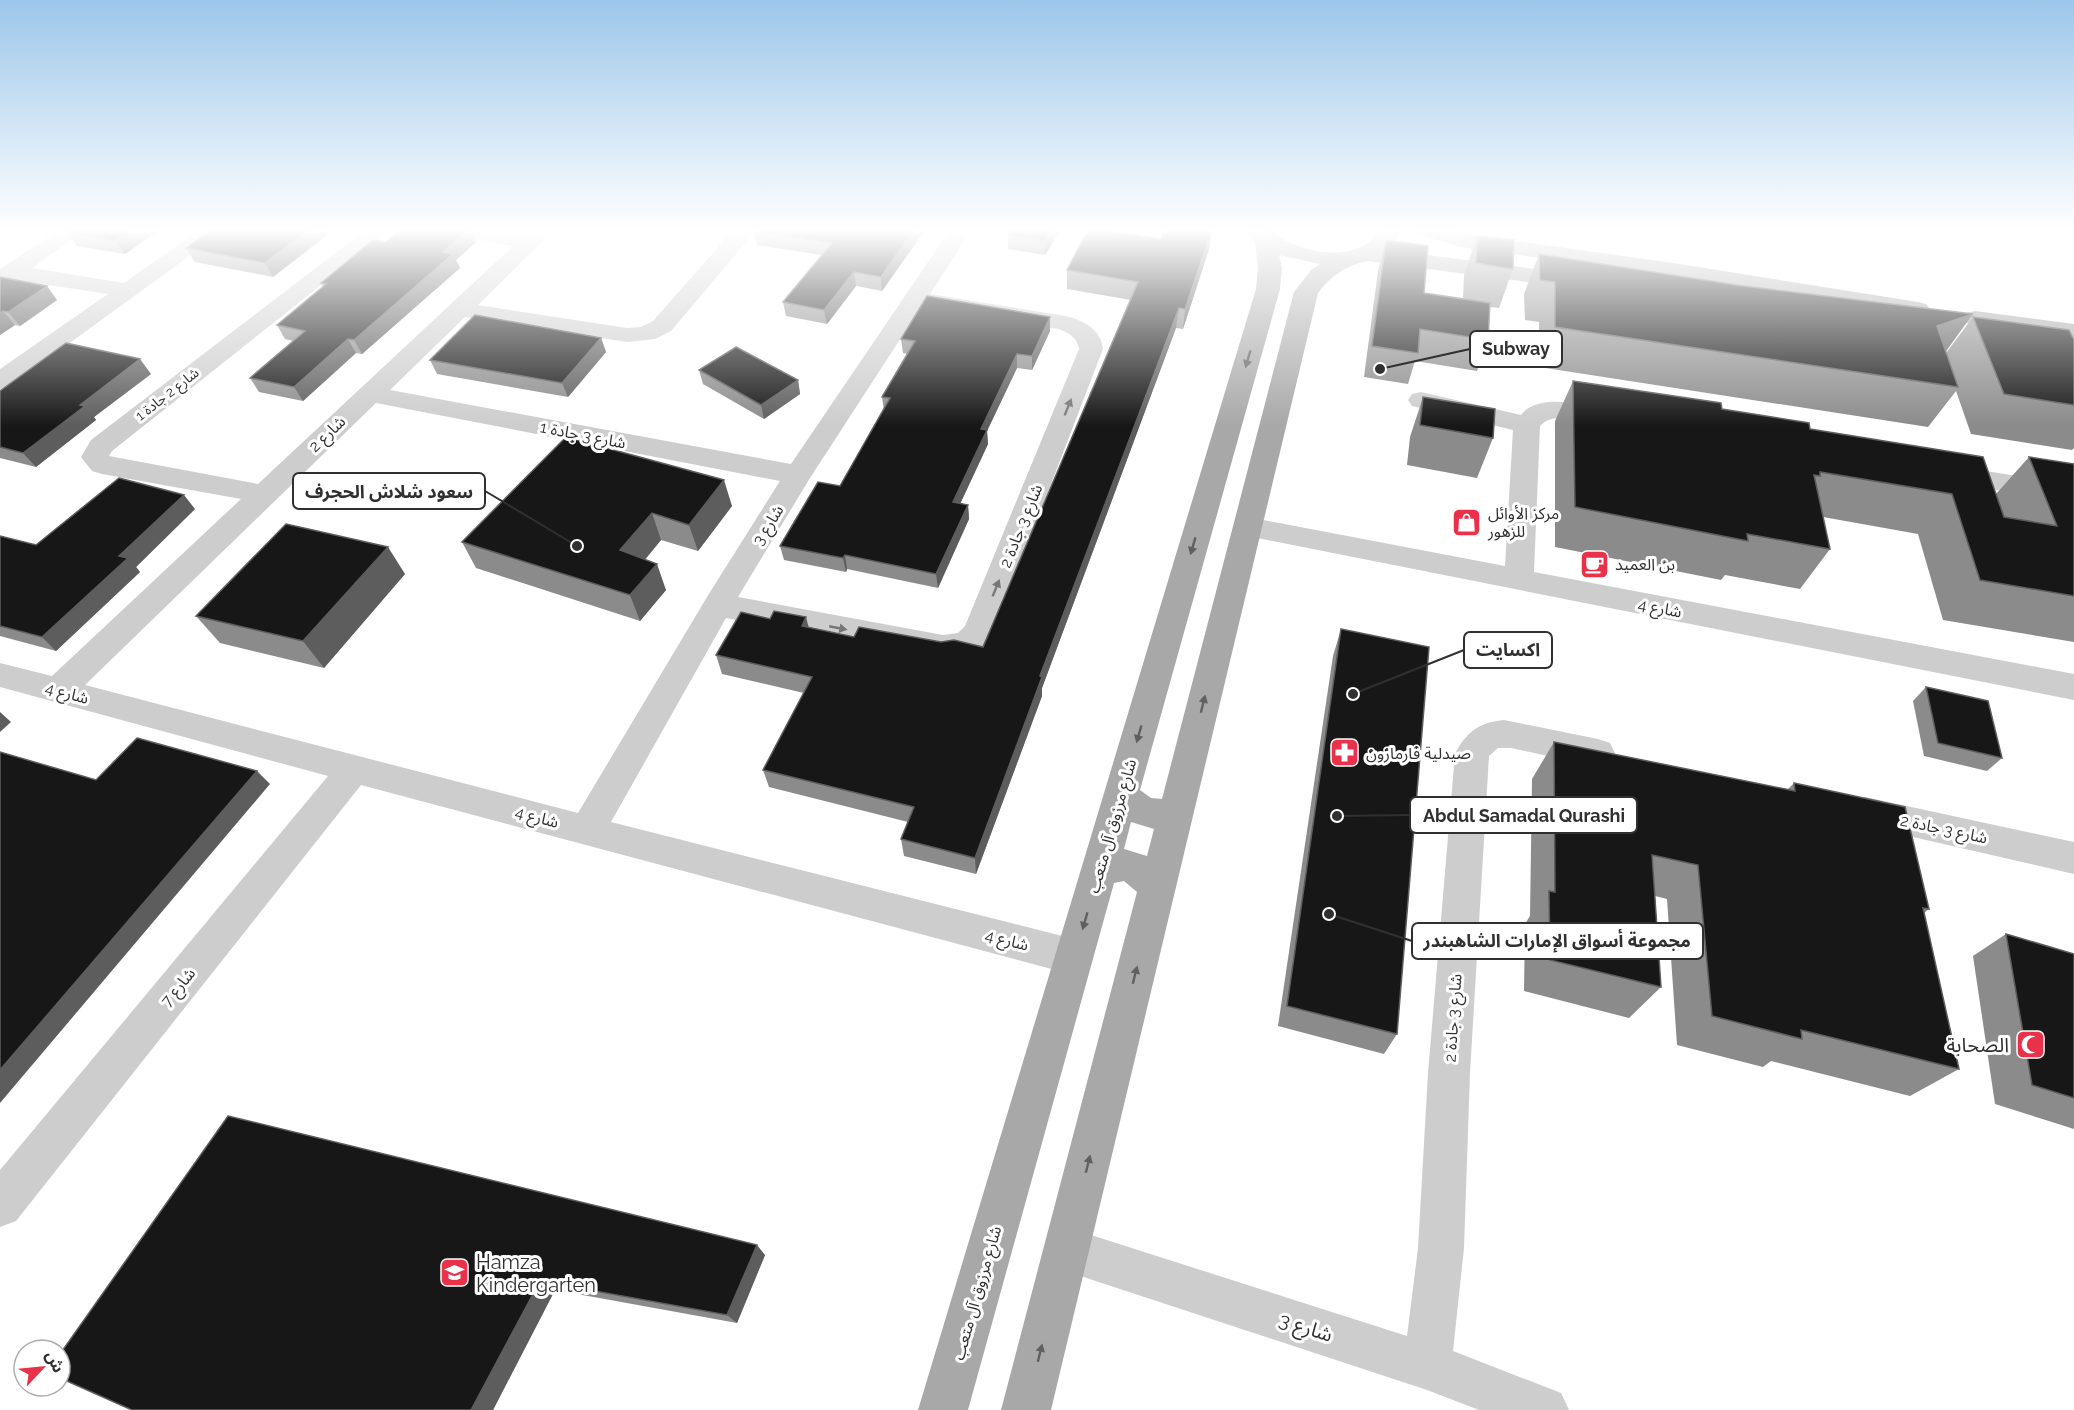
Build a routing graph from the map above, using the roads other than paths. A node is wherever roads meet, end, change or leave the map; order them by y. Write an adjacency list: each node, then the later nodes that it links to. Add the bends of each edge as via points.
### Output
1 (122, 294): 16 (street)
2 (297, 294): 23 (street, شارع 2 جادة 1, via 101,446 95,457 102,465)
3 (474, 294): 12 (street, شارع 2)
4 (690, 294): 12 (street, via 662,326 646,334 627,335)
5 (918, 294): 10 (street, شارع 3)
6 (1267, 294): 33 (main road, شارع مرزوق آل متعب, one-way to 33)
7 (1306, 294): 25 (main road)
8 (1744, 294): 11 (main road, via 1747,297 1741,302)
9 (1770, 294): 13 (main road, via 1787,300)
10 (914, 299): 22 (street, شارع 3); 27 (street, شارع 3 جادة 2, one-way to 10, via 943,648 967,644 978,632 1091,341 1087,334 1065,323)
11 (1733, 303)
12 (457, 309): 17 (street, شارع 2)
13 (1934, 312)
14 (1958, 315): 15 (main road)
15 (2074, 331)
16 (0, 381)
17 (368, 394): 22 (street, شارع 3 جادة 1); 23 (street, شارع 2)
18 (1421, 400): 20 (street)
19 (1630, 422): 20 (street, via 1559,410 1532,415)
20 (1527, 425): 26 (street)
21 (1922, 469): 24 (street)
22 (798, 475): 27 (street, شارع 3)
23 (263, 494): 30 (street, شارع 2)
24 (2074, 494)
25 (1247, 527): 26 (street, شارع 4); 35 (main road, one-way to 25)
26 (1519, 580): 29 (street, شارع 4)
27 (718, 605): 36 (street, شارع 3)
28 (0, 675): 30 (street, شارع 4)
29 (2074, 687)
30 (58, 690): 32 (street, شارع 4)
31 (1626, 759): 43 (street, شارع 3 جادة 2, via 1497,733 1477,744 1472,754 1441,1248)
32 (355, 768): 36 (street, شارع 4); 41 (street, شارع 7)
33 (1122, 792): 35 (main road, via 1138,810 1157,815); 38 (main road, شارع مرزوق آل متعب)
34 (1833, 805): 37 (street, شارع 3 جادة 2)
35 (1176, 811): 39 (main road)
36 (587, 831): 40 (street, شارع 4)
37 (2074, 858)
38 (1098, 873): 39 (main road, via 1110,866 1139,869); 40 (main road, شارع مرزوق آل متعب, one-way to 40)
39 (1156, 890): 42 (main road, one-way to 39)
40 (1074, 957): 44 (main road, شارع مرزوق آل متعب)
41 (0, 1205)
42 (1066, 1250): 43 (street, شارع 3); 45 (main road, one-way to 42)
43 (1427, 1366): 46 (street, شارع 3)
44 (943, 1410)
45 (1026, 1410)
46 (1544, 1410)

